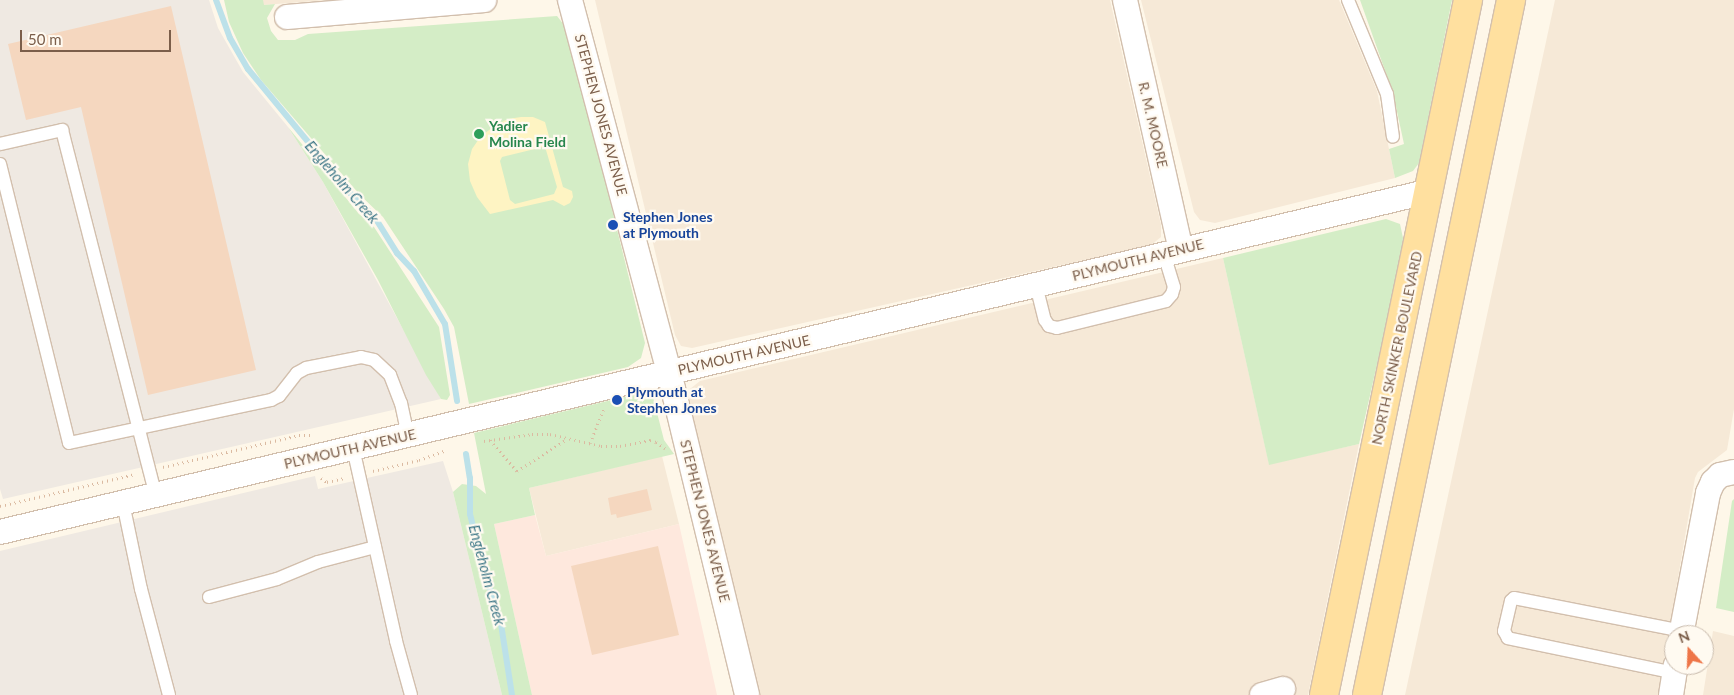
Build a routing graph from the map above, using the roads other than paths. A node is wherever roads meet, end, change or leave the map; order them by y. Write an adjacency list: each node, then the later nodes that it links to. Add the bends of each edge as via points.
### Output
1 (484, 0): 7 (street)
2 (570, 0): 14 (street, STEPHEN JONES AVENUE)
3 (1125, 0): 12 (street, R. M. MOORE)
4 (1348, 0): 8 (lane, via 1387,94)
5 (1468, 0): 11 (main road, NORTH SKINKER BOULEVARD)
6 (1511, 0): 31 (main road)
7 (287, 17)
8 (1393, 137)
9 (0, 144): 15 (lane, via 62,130)
10 (0, 164): 15 (lane, via 69,443)
11 (1430, 191): 12 (street, PLYMOUTH AVENUE); 30 (main road, NORTH SKINKER BOULEVARD)
12 (1172, 252): 13 (street, PLYMOUTH AVENUE); 13 (lane, via 1174,286 1166,301 1058,328 1049,326 1044,320)
13 (1036, 285): 14 (street, PLYMOUTH AVENUE)
14 (669, 372): 16 (street, PLYMOUTH AVENUE); 29 (street, STEPHEN JONES AVENUE)
15 (137, 428): 16 (lane, via 271,400 280,396 297,373 306,368 362,357 374,360 390,375); 19 (lane)
16 (408, 435): 17 (street, PLYMOUTH AVENUE)
17 (354, 448): 19 (street, PLYMOUTH AVENUE); 22 (lane)
18 (1727, 473): 24 (street, via 1713,482 1708,493)
19 (156, 495): 20 (street, PLYMOUTH AVENUE)
20 (123, 503): 21 (street, PLYMOUTH AVENUE); 27 (lane, via 141,589)
21 (0, 532)
22 (374, 547): 23 (lane); 28 (lane)
23 (209, 598)
24 (1683, 625)
25 (1664, 629): 26 (lane, via 1514,598 1504,631 1508,638)
26 (1674, 678)
27 (169, 695)
28 (411, 695)
29 (747, 695)
30 (1324, 695)
31 (1367, 695)

